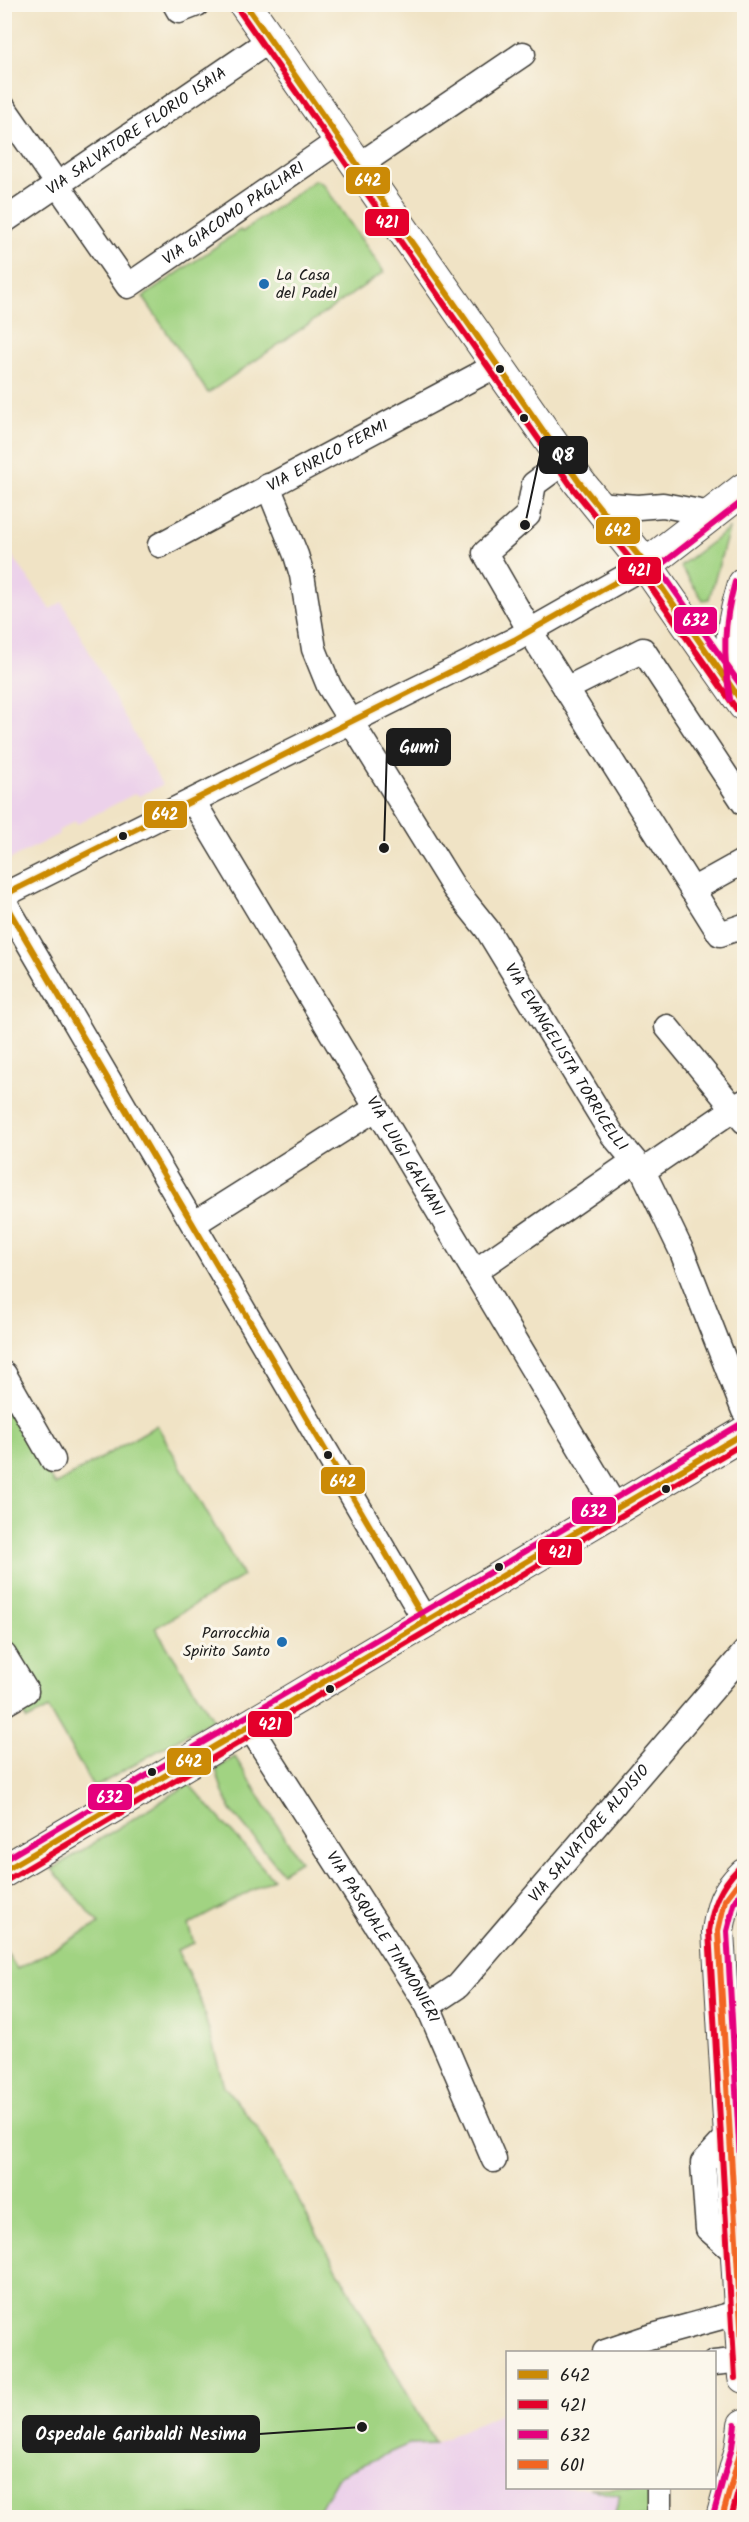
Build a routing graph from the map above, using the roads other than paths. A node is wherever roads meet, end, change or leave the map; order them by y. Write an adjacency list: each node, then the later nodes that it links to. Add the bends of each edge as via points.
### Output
1 (175, 4): 2 (street, via 179,11)
2 (197, 4)
3 (245, 4): 4 (main road)
4 (270, 39): 7 (main road); 9 (street, VIA SALVATORE FLORIO ISAIA)
5 (523, 54): 8 (street)
6 (4, 108): 9 (street)
7 (340, 140): 8 (main road); 9 (street, VIA GIACOMO PAGLIARI, via 128,286)
8 (358, 166): 11 (main road)
9 (57, 185): 10 (street, VIA SALVATORE FLORIO ISAIA)
10 (4, 221)
11 (497, 365): 12 (main road); 13 (street, VIA ENRICO FERMI)
12 (580, 482): 15 (street, via 638,507 663,505); 17 (main road); 21 (street, via 534,484 528,515 485,553)
13 (267, 486): 16 (street, VIA ENRICO FERMI); 24 (street, VIA EVANGELISTA TORRICELLI, via 302,575 314,649 329,686)
14 (744, 489): 15 (main road)
15 (711, 514): 17 (main road)
16 (160, 545)
17 (646, 565): 20 (main road); 21 (street)
18 (744, 573): 20 (main road, via 729,586 711,616)
19 (744, 584): 23 (main road, via 731,640)
20 (684, 619): 23 (main road)
21 (522, 635): 22 (street); 24 (street)
22 (566, 689): 26 (street, via 643,650); 28 (street)
23 (742, 701)
24 (351, 722): 25 (street); 35 (street, VIA EVANGELISTA TORRICELLI, via 454,888 487,929 612,1134)
25 (193, 801): 29 (street); 33 (street, VIA LUIGI GALVANI)
26 (744, 803)
27 (744, 861): 28 (street)
28 (692, 890): 31 (street, via 720,934)
29 (4, 895)
30 (4, 901): 36 (street)
31 (744, 926)
32 (667, 1027): 34 (street)
33 (377, 1108): 36 (street); 37 (street, VIA LUIGI GALVANI)
34 (741, 1111): 35 (street)
35 (638, 1166): 37 (street); 39 (street, VIA EVANGELISTA TORRICELLI, via 682,1252)
36 (195, 1223): 43 (street)
37 (474, 1272): 42 (street, VIA LUIGI GALVANI)
38 (4, 1374): 41 (street)
39 (744, 1411)
40 (744, 1433): 42 (main road)
41 (53, 1460)
42 (616, 1510): 43 (main road)
43 (426, 1622): 47 (main road)
44 (744, 1653): 50 (street, VIA SALVATORE ALDISIO, via 458,1986)
45 (4, 1655): 46 (street, via 26,1691)
46 (4, 1704)
47 (249, 1726): 48 (main road); 50 (street, VIA PASQUALE TIMMONIERI)
48 (4, 1871)
49 (744, 1875): 52 (main road, via 722,1906 718,1931)
50 (428, 2006): 51 (street, VIA PASQUALE TIMMONIERI)
51 (494, 2160)
52 (739, 2238): 53 (main road)
53 (742, 2315): 54 (street); 55 (main road)
54 (608, 2351)
55 (734, 2367)
56 (744, 2425): 59 (main road)
57 (659, 2489): 58 (street)
58 (659, 2517)
59 (722, 2517)

